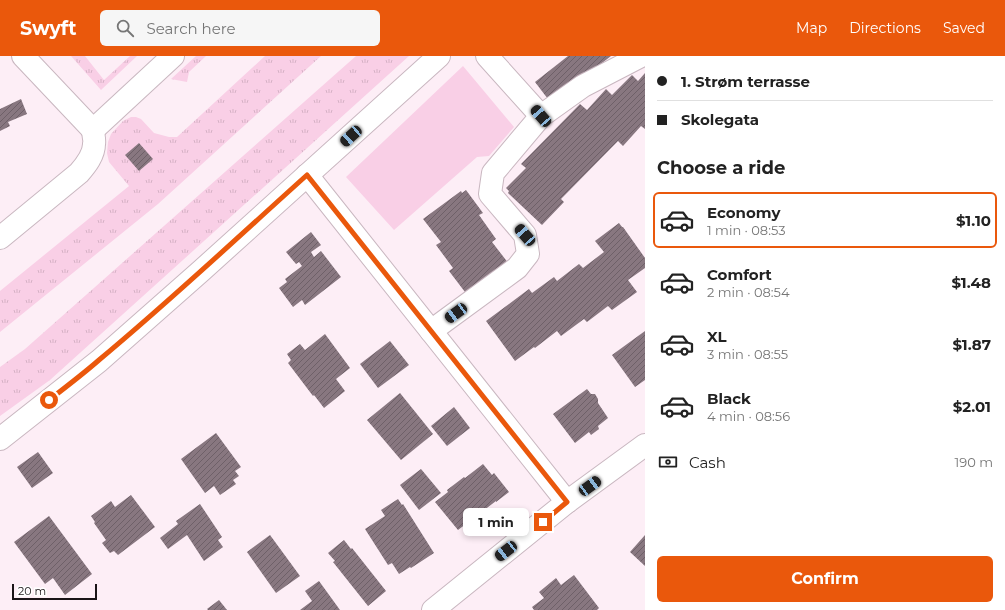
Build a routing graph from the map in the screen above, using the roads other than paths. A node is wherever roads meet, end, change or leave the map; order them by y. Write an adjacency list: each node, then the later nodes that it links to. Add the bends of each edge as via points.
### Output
1 (23, 56): 7 (street)
2 (173, 56): 7 (street)
3 (439, 56): 8 (street)
4 (487, 56): 6 (street)
5 (641, 56): 6 (street, via 583,86)
6 (541, 116): 10 (street, via 493,173 490,194 525,235 528,254 517,268)
7 (93, 130): 9 (street, via 92,154 79,173)
8 (307, 175): 10 (street); 11 (street, via 99,360)
9 (0, 238)
10 (431, 331): 13 (street)
11 (0, 439)
12 (645, 445): 13 (street)
13 (567, 502): 14 (street)
14 (433, 610)

